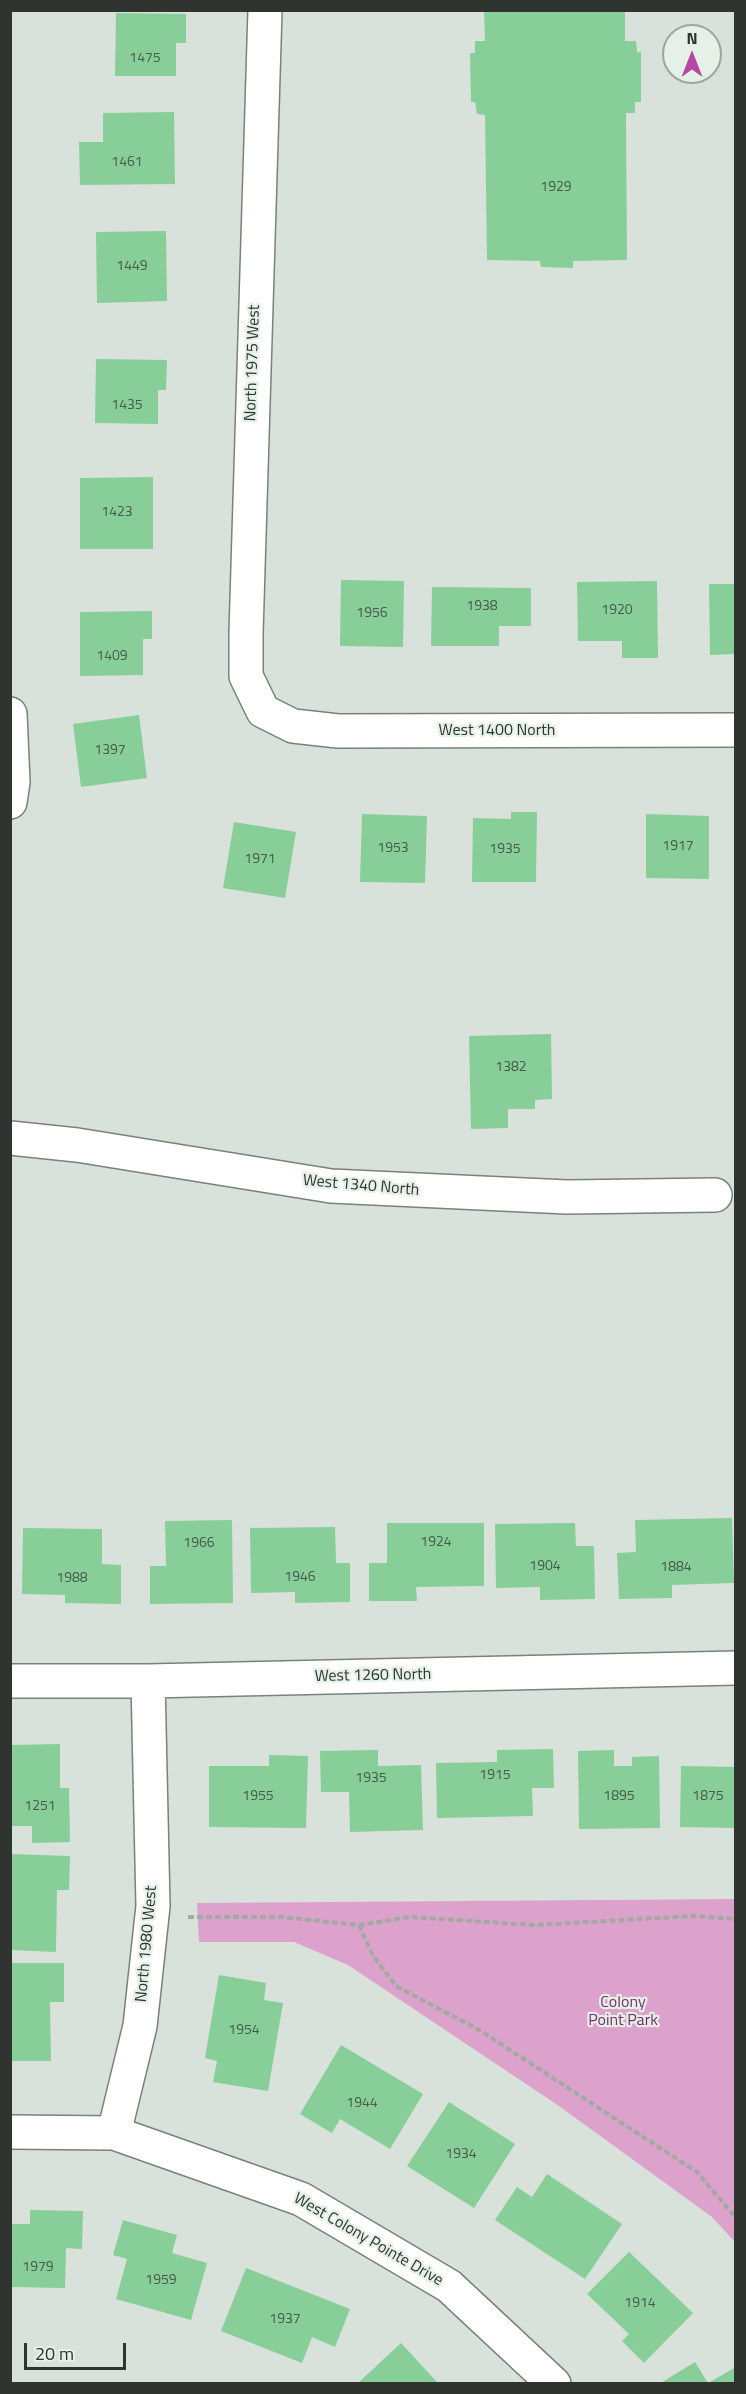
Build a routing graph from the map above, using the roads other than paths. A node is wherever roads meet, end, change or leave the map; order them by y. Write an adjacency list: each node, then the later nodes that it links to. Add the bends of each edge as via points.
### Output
1 (265, 10): 2 (street, North 1975 West, via 246,633 246,676)
2 (263, 711): 4 (street, West 1400 North, via 293,726 338,731)
3 (10, 714): 5 (street)
4 (735, 730)
5 (10, 802)
6 (10, 1138): 7 (street, West 1340 North, via 331,1186 567,1197)
7 (715, 1195)
8 (735, 1668): 10 (street, West 1260 North)
9 (10, 1681): 10 (street, West 1260 North)
10 (148, 1681): 12 (street, North 1980 West, via 153,1906 140,2026)
11 (10, 2132): 12 (street, West Colony Pointe Drive)
12 (114, 2133): 13 (street, West Colony Pointe Drive, via 301,2199 449,2286)
13 (554, 2384)

